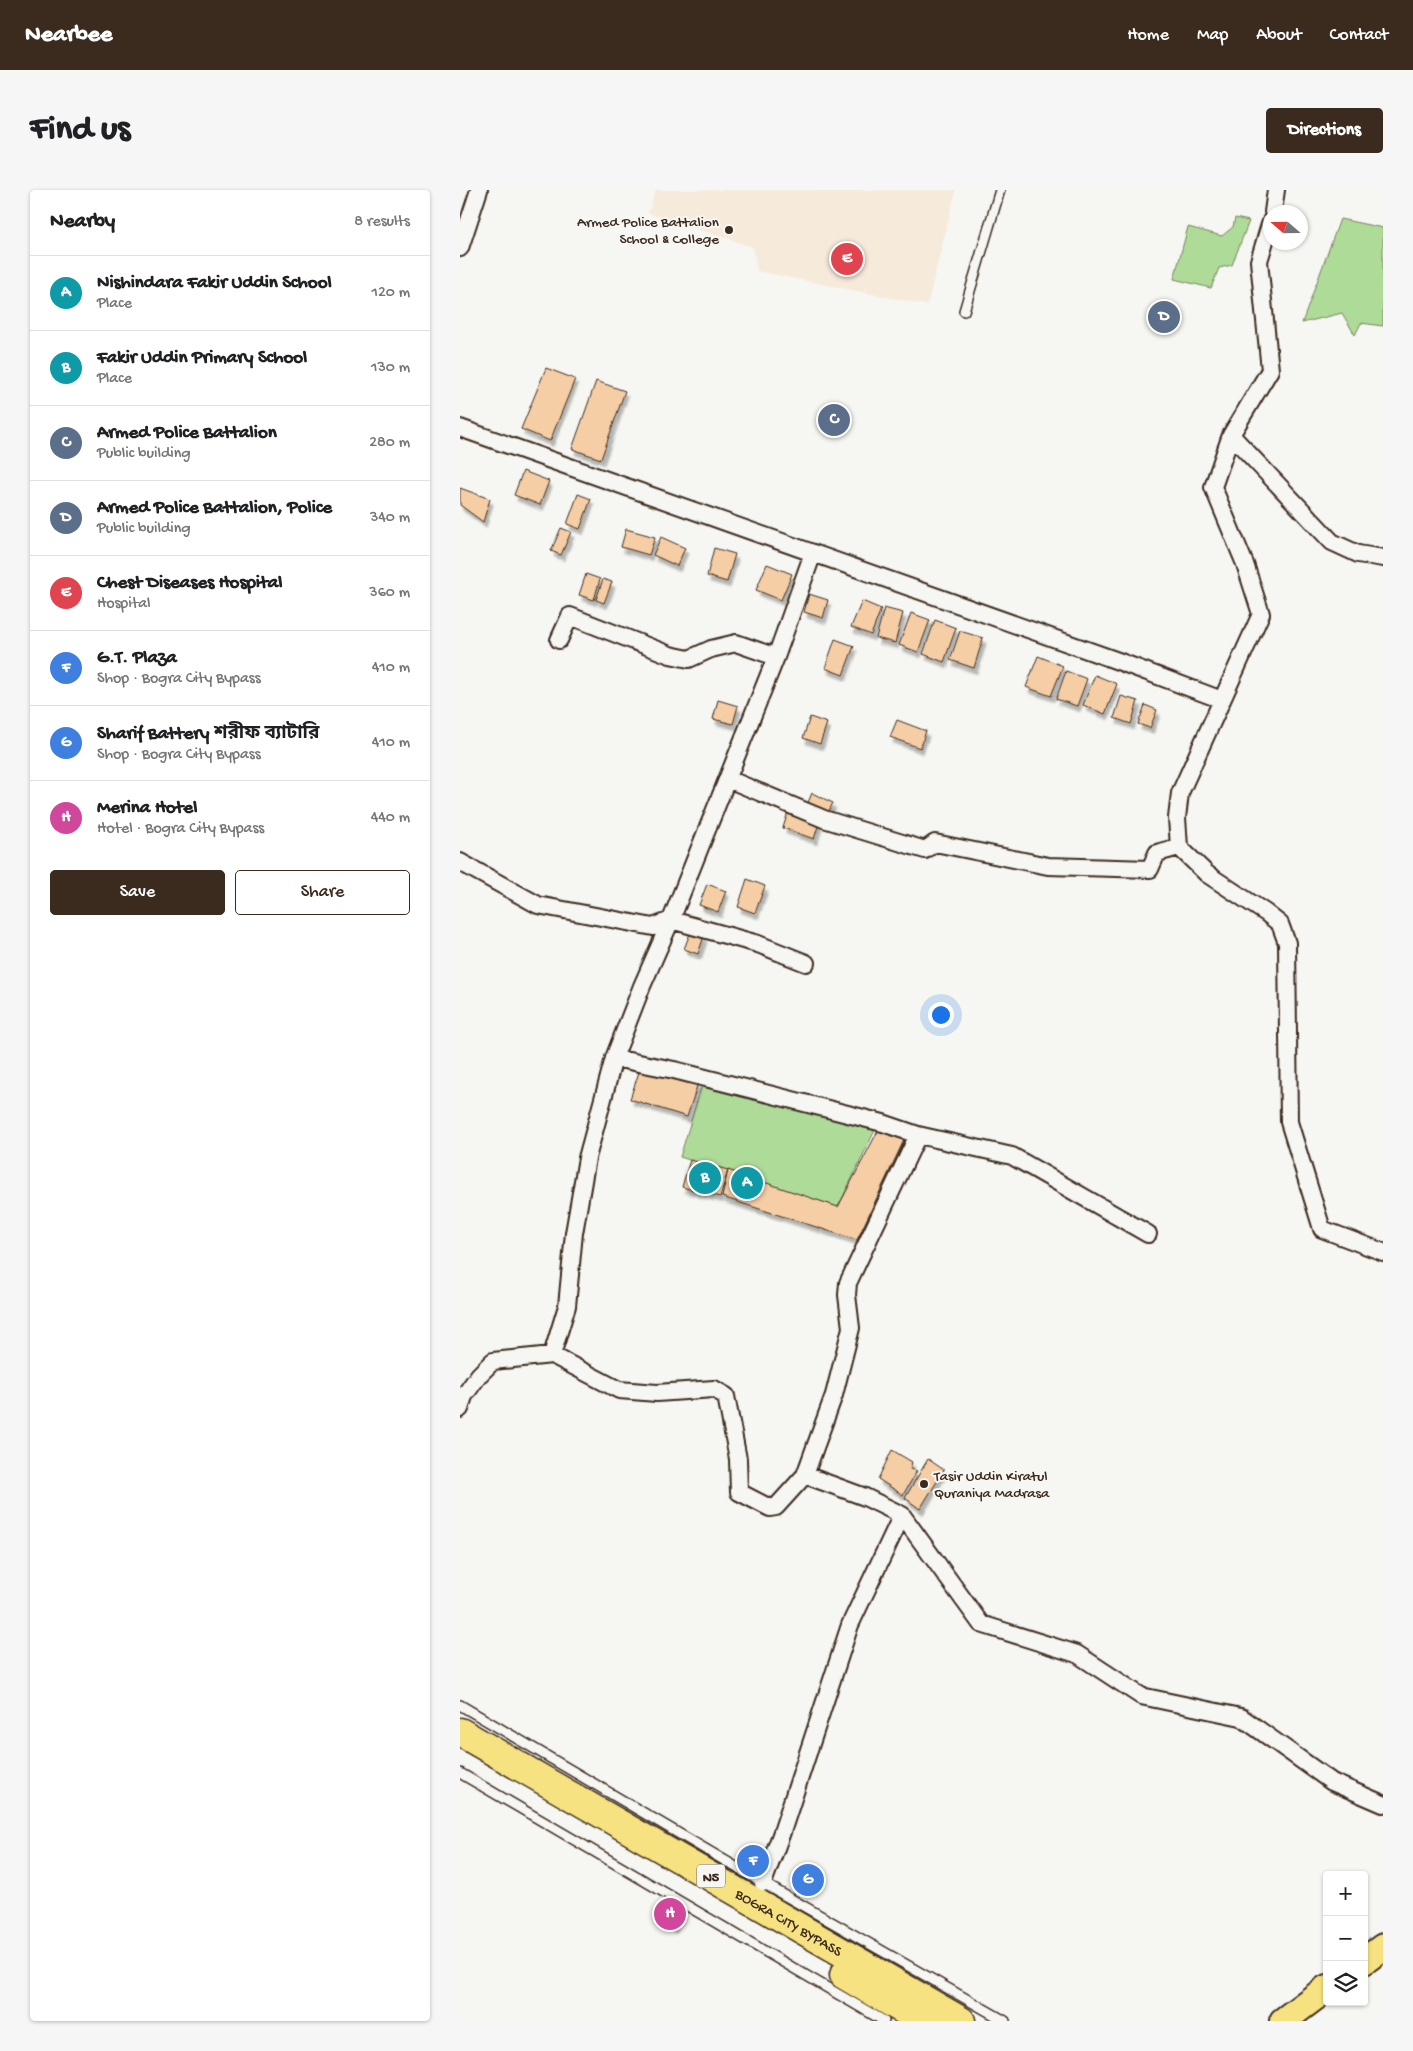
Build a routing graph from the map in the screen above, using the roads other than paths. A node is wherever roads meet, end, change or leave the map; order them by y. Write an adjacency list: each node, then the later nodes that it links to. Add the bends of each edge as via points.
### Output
1 (479, 190): 6 (street)
2 (1000, 190): 7 (lane)
3 (1276, 190): 4 (street)
4 (1274, 205)
5 (1263, 246): 9 (street, via 1259,261 1270,370)
6 (460, 248)
7 (964, 311)
8 (460, 428): 10 (street)
9 (1231, 435): 11 (street, via 1332,542 1358,554); 14 (street, via 1213,487 1261,614)
10 (814, 553): 13 (street); 14 (street)
11 (1383, 558)
12 (559, 640): 13 (street, via 570,616 670,655 689,659 736,643)
13 (776, 657): 15 (street)
14 (1222, 700): 16 (street, via 1180,793 1177,818)
15 (728, 779): 16 (street, via 824,819 925,850 935,843 1048,866 1150,869 1157,853); 18 (street)
16 (1179, 846): 23 (street, via 1207,874 1280,924 1287,943 1289,1122 1322,1229)
17 (460, 862): 18 (street, via 538,905 653,926)
18 (671, 920): 19 (street, via 758,944); 20 (street)
19 (806, 963)
20 (614, 1058): 21 (street, via 674,1070 883,1123); 24 (street, via 587,1158 574,1233 568,1306)
21 (918, 1135): 22 (street, via 1012,1156); 26 (street, via 848,1283 851,1328 834,1395)
22 (1148, 1234)
23 (1383, 1252)
24 (552, 1354): 25 (street, via 493,1361); 26 (street, via 619,1390 657,1393 714,1389 726,1396 738,1460 739,1492 770,1508 776,1507)
25 (461, 1400)
26 (805, 1475): 27 (street, via 865,1496)
27 (902, 1515): 32 (street, via 981,1624 1077,1654 1141,1696 1241,1717 1332,1782); 33 (street, via 850,1625)
28 (460, 1705): 33 (lane)
29 (460, 1732): 39 (highway, BOGRA CITY BYPASS / N5)
30 (460, 1754): 38 (highway, BOGRA CITY BYPASS / N5, via 669,1871)
31 (460, 1773): 37 (lane)
32 (1383, 1804)
33 (763, 1883): 40 (lane)
34 (1383, 1947): 35 (main road)
35 (1368, 1958)
36 (1323, 1991): 41 (main road)
37 (884, 2021)
38 (922, 2021)
39 (962, 2021)
40 (1005, 2021)
41 (1282, 2021)

